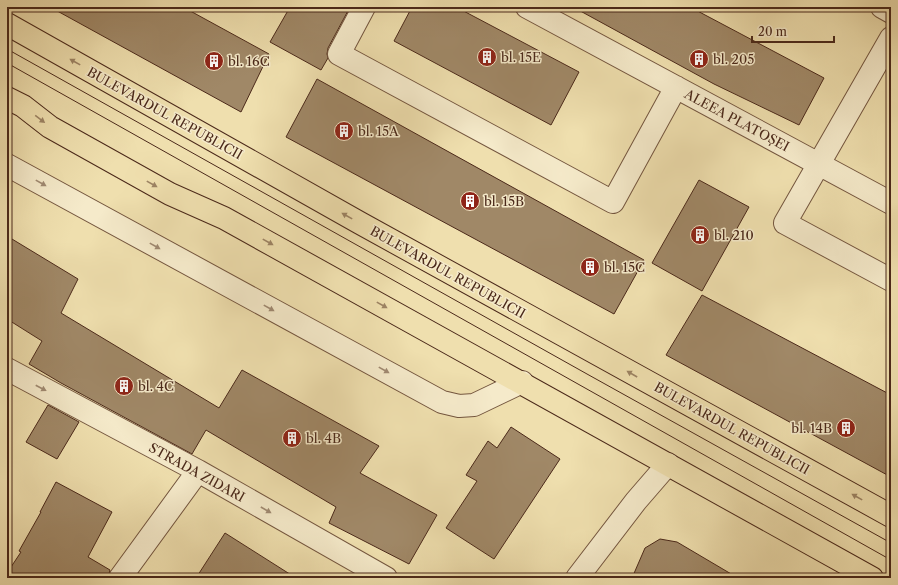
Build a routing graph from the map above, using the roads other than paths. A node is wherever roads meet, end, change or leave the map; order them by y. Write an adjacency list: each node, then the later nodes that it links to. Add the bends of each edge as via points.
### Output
1 (364, 7): 7 (street, via 339,54 613,202)
2 (527, 7): 7 (street, ALEEA PLATOȘEI)
3 (882, 7): 4 (street)
4 (891, 12)
5 (7, 24): 17 (main road, BULEVARDUL REPUBLICII, one-way to 5, via 360,223)
6 (891, 38): 9 (street)
7 (676, 87): 9 (street, ALEEA PLATOȘEI)
8 (7, 98): 14 (main road, one-way to 14, via 23,106 50,127 170,194 224,218)
9 (818, 163): 11 (street, ALEEA PLATOȘEI); 12 (street, via 785,222)
10 (7, 164): 14 (street, one-way to 14, via 442,402 459,406 474,405)
11 (891, 204)
12 (891, 280)
13 (7, 369): 16 (street, STRADA ZIDARI, one-way to 16)
14 (522, 382): 15 (main road)
15 (668, 464): 20 (street); 21 (main road)
16 (198, 471): 18 (street); 19 (street, STRADA ZIDARI, one-way to 19)
17 (891, 516)
18 (120, 578)
19 (386, 578)
20 (577, 578)
21 (872, 578)

